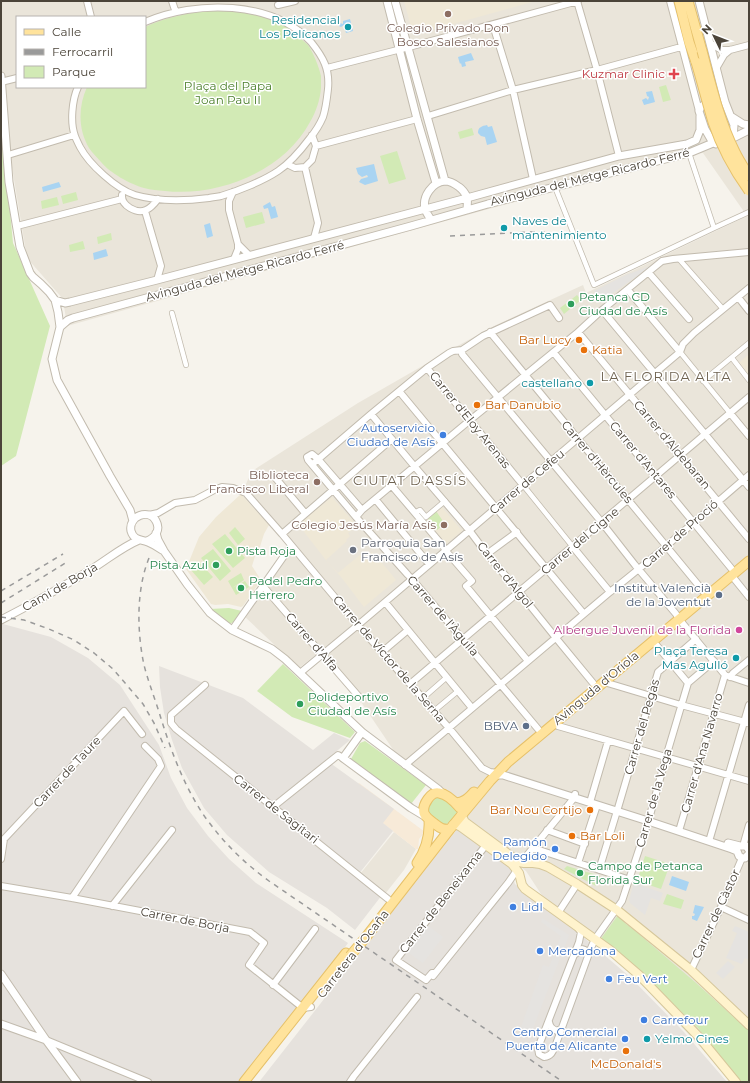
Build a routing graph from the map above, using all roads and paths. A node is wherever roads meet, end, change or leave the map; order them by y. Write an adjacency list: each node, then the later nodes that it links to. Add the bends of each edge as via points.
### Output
1 (87, 1): 14 (street)
2 (172, 1): 12 (street)
3 (295, 1): 11 (street)
4 (387, 1): 21 (street)
5 (396, 1): 19 (street)
6 (578, 1): 16 (street); 25 (street)
7 (670, 1): 20 (street)
8 (679, 1): 54 (main road, bridge, via 713,122 728,156)
9 (688, 1): 48 (main road, bridge, via 726,130)
10 (699, 1): 17 (street)
11 (276, 3): 13 (street)
12 (175, 10): 13 (street, via 205,4 237,4); 15 (street)
13 (277, 14): 24 (street, via 295,25 307,37 319,51)
14 (91, 16)
15 (146, 22)
16 (493, 24): 19 (street); 30 (street)
17 (711, 44): 22 (street, via 722,50); 23 (street)
18 (749, 44): 22 (street)
19 (409, 47): 21 (street); 33 (street)
20 (681, 47): 25 (street); 32 (street)
21 (400, 49): 24 (street); 35 (street)
22 (730, 50): 23 (street)
23 (717, 67): 31 (street)
24 (327, 68): 39 (street, via 328,83 323,118)
25 (597, 70): 30 (street); 45 (street)
26 (1, 76): 28 (street)
27 (16, 78): 28 (street)
28 (1, 82): 44 (street)
29 (78, 88): 38 (street, via 71,120)
30 (513, 90): 33 (street); 49 (street)
31 (725, 102): 32 (street, via 717,98 709,100 701,107); 34 (street)
32 (699, 113): 41 (street); 45 (street, Avinguda del Metge Ricardo Ferré, via 700,130 696,140)
33 (428, 116): 50 (street)
34 (732, 117): 36 (street); 40 (street)
35 (417, 119): 42 (street); 51 (street)
36 (749, 125)
37 (749, 130): 40 (street)
38 (74, 135): 44 (street); 53 (street, via 98,170)
39 (312, 135): 42 (street); 46 (street)
40 (733, 138): 41 (street, via 727,144)
41 (713, 143): 43 (street, Avinguda del Metge Ricardo Ferré)
42 (316, 146): 47 (street, via 312,160)
43 (689, 153): 52 (street, Avinguda del Metge Ricardo Ferré); 67 (street)
44 (8, 155): 66 (street, via 9,182)
45 (619, 156): 49 (street, Avinguda del Metge Ricardo Ferré)
46 (287, 164): 47 (street, via 295,168); 55 (street, via 277,172)
47 (305, 167): 68 (street, via 318,223)
48 (749, 176)
49 (533, 179): 57 (street, Avinguda del Metge Ricardo Ferré)
50 (445, 181): 51 (street); 57 (street, via 454,183 463,190)
51 (436, 183): 60 (street, via 425,197)
52 (555, 187): 62 (street, Avinguda del Metge Ricardo Ferré); 67 (street, via 594,285)
53 (123, 190): 58 (street); 59 (street)
54 (749, 191)
55 (233, 192): 56 (street); 61 (street)
56 (220, 197): 59 (street); 61 (street)
57 (467, 198): 60 (street, Avinguda del Metge Ricardo Ferré); 62 (street)
58 (122, 199): 63 (street, via 133,210); 66 (street)
59 (158, 200): 63 (street)
60 (424, 208): 65 (street); 68 (street, Avinguda del Metge Ricardo Ferré)
61 (229, 210): 69 (street)
62 (467, 210): 65 (street, Avinguda del Metge Ricardo Ferré)
63 (145, 211): 75 (street, via 162,266)
64 (749, 212): 67 (street)
65 (432, 220): 86 (street, Avinguda del Metge Ricardo Ferré, via 73,318)
66 (17, 226): 79 (street, via 20,247 30,273)
67 (714, 228)
68 (314, 238): 71 (street, Avinguda del Metge Ricardo Ferré)
69 (238, 244): 71 (street); 72 (street)
70 (749, 252): 73 (street)
71 (249, 255): 72 (street, Avinguda del Metge Ricardo Ferré)
72 (234, 259): 75 (street, Avinguda del Metge Ricardo Ferré)
73 (679, 259): 74 (street, via 662,261); 80 (street)
74 (649, 273): 77 (street); 85 (street)
75 (157, 280): 79 (street, Avinguda del Metge Ricardo Ferré, via 65,303)
76 (749, 288): 78 (street, Carrer de Cefeu)
77 (628, 290): 81 (street); 91 (street)
78 (738, 298): 80 (street, Carrer de Cefeu); 82 (street)
79 (55, 300): 86 (street)
80 (723, 309): 91 (street, Carrer de Cefeu, via 694,333 683,344)
81 (602, 310): 88 (street); 96 (street)
82 (749, 311)
83 (172, 313): 94 (street)
84 (559, 318): 87 (street, via 550,305)
85 (689, 319)
86 (60, 327): 130 (street, via 52,360 57,380)
87 (490, 332): 90 (street); 97 (street, Carrer d'Hèrcules)
88 (578, 332): 92 (street); 101 (street, Carrer d'Aldebaran)
89 (749, 343): 93 (street)
90 (462, 350): 95 (street, via 449,353); 102 (street, via 462,354)
91 (680, 352): 96 (street, Carrer de Cefeu); 99 (street)
92 (554, 353): 97 (street); 106 (street, Carrer d'Antares)
93 (732, 358): 98 (street); 99 (street)
94 (186, 365)
95 (427, 368): 100 (street); 107 (street, Carrer d'Eloy Arenas)
96 (655, 373): 101 (street, Carrer de Cefeu); 108 (street)
97 (526, 376): 102 (street); 111 (street, Carrer d'Hèrcules)
98 (749, 380)
99 (703, 381): 104 (street)
100 (399, 391): 105 (street); 112 (street)
101 (630, 394): 106 (street, Carrer de Cefeu); 113 (street, Carrer d'Aldebaran)
102 (498, 398): 107 (street); 115 (street)
103 (749, 398): 104 (street, Carrer del Cigne)
104 (730, 413): 108 (street, Carrer del Cigne); 109 (street)
105 (371, 414): 110 (street, Carrer d'Algol); 114 (street)
106 (606, 415): 111 (street, Carrer de Cefeu); 119 (street, Carrer d'Antares)
107 (469, 421): 112 (street); 122 (street, Carrer d'Eloy Arenas)
108 (705, 435): 113 (street, Carrer del Cigne); 120 (street)
109 (749, 436)
110 (392, 439): 116 (street, Carrer d'Algol); 121 (street)
111 (577, 439): 115 (street, Carrer de Cefeu); 127 (street, Carrer d'Hèrcules)
112 (443, 443): 116 (street); 131 (street)
113 (681, 455): 119 (street, Carrer del Cigne); 129 (street, Carrer d'Aldebaran)
114 (318, 459): 121 (street); 125 (street, Carrer de l'Àguila, via 312,454 307,457)
115 (551, 462): 122 (street, Carrer de Cefeu); 140 (street)
116 (415, 467): 123 (street); 128 (street, Carrer d'Algol)
117 (273, 475): 135 (street)
118 (749, 475): 120 (street, Carrer de Proció)
119 (656, 476): 127 (street, Carrer del Cigne); 139 (street, Carrer d'Antares)
120 (743, 480): 124 (street); 129 (street, Carrer de Proció)
121 (340, 484): 125 (street); 133 (street)
122 (523, 485): 131 (street, Carrer de Cefeu); 151 (street, Carrer d'Eloy Arenas)
123 (392, 486): 126 (street); 134 (street)
124 (749, 487)
125 (334, 489): 135 (street); 137 (street, Carrer de l'Àguila)
126 (376, 500): 133 (street); 158 (street)
127 (628, 500): 140 (street, Carrer del Cigne); 150 (street, Carrer d'Hèrcules)
128 (445, 501): 134 (street, via 426,517 420,510); 142 (street, Carrer d'Algol)
129 (718, 501): 139 (street, Carrer de Proció); 147 (street, Carrer d'Aldebaran)
130 (125, 502): 136 (street); 138 (street)
131 (496, 508): 142 (street, Carrer de Cefeu); 144 (street)
132 (166, 509): 136 (street); 141 (street); 146 (street, Carrer de Víctor de la Serna, via 180,502 195,500 222,487 233,488 249,496)
133 (362, 510): 137 (street)
134 (416, 512): 152 (street)
135 (305, 513): 146 (street)
136 (147, 515): 138 (street, via 138,516); 141 (street, via 154,519)
137 (356, 517): 162 (street, Carrer de l'Àguila)
138 (133, 521): 143 (street)
139 (694, 522): 150 (street, Carrer de Proció); 161 (street, Carrer d'Antares)
140 (601, 523): 151 (street, Carrer del Cigne); 160 (street)
141 (157, 525): 145 (street)
142 (470, 530): 152 (street, Carrer de Cefeu); 156 (street, Carrer d'Algol)
143 (131, 531): 148 (street, via 136,538); 154 (street, Camí de Borja)
144 (517, 532): 156 (street); 159 (street)
145 (156, 533): 148 (street, via 154,537); 153 (street)
146 (282, 534): 149 (street, Carrer de Víctor de la Serna)
147 (749, 539)
148 (143, 540): 153 (street); 154 (street, Camí de Borja, via 129,544)
149 (290, 546): 163 (street); 173 (street, Carrer de Víctor de la Serna)
150 (666, 546): 160 (street, Carrer de Proció); 166 (street, Carrer d'Hèrcules)
151 (573, 547): 159 (street, Carrer del Cigne); 165 (street)
152 (446, 550): 158 (street, Carrer de Cefeu); 170 (street, via 472,581 466,586)
153 (164, 551): 174 (street, via 198,599)
154 (117, 552): 172 (street, Camí de Borja, via 49,595)
155 (749, 553): 161 (main road, Avinguda d'Oriola)
156 (487, 554): 164 (street, Carrer d'Algol)
157 (749, 561): 161 (main road, Avinguda d'Oriola)
158 (429, 564): 162 (street, Carrer de Cefeu)
159 (546, 569): 164 (street, Carrer del Cigne); 169 (street)
160 (639, 569): 165 (street, Carrer de Proció); 171 (street)
161 (732, 572): 166 (main road, Avinguda d'Oriola); 167 (street, Carrer d'Antares); 171 (main road, Avinguda d'Oriola)
162 (412, 579): 168 (street, Carrer de Cefeu); 177 (street, Carrer de l'Àguila)
163 (263, 586): 174 (street); 181 (street, Carrer d'Alfa)
164 (519, 592): 170 (street, Carrer del Cigne); 176 (street, Carrer d'Algol)
165 (610, 592): 169 (street, Carrer de Proció)
166 (704, 592): 171 (main road, Avinguda d'Oriola)
167 (749, 597)
168 (385, 602): 173 (street, Carrer de Cefeu); 175 (street)
169 (584, 614): 176 (street, Carrer de Proció)
170 (490, 616): 177 (street, Carrer del Cigne); 183 (street)
171 (678, 617): 178 (street); 179 (main road, Avinguda d'Oriola); 190 (main road, Avinguda d'Oriola)
172 (1, 620)
173 (358, 625): 180 (street, Carrer de Víctor de la Serna); 181 (street, Carrer de Cefeu)
174 (232, 630): 187 (street, via 272,649)
175 (408, 630): 180 (street); 186 (street)
176 (556, 638): 183 (street, Carrer de Proció); 190 (street, Carrer d'Algol)
177 (463, 639): 186 (street, Carrer del Cigne); 195 (street, Carrer de l'Àguila)
178 (696, 639): 184 (street, Carrer del Pegàs); 185 (street)
179 (653, 641): 184 (street); 191 (main road, Avinguda d'Oriola)
180 (382, 652): 194 (street, Carrer de Víctor de la Serna)
181 (323, 654): 187 (street, Carrer de Cefeu); 199 (street, Carrer d'Alfa)
182 (749, 660): 188 (street)
183 (528, 661): 195 (street, Carrer de Proció)
184 (670, 661): 192 (street); 198 (street, Carrer del Pegàs, via 658,672)
185 (714, 661): 188 (street); 192 (street)
186 (435, 662): 189 (street); 194 (street, Carrer del Cigne)
187 (300, 673): 210 (street)
188 (727, 676): 193 (street); 205 (street, Carrer d'Ana Navarro)
189 (447, 677): 197 (street); 200 (street)
190 (593, 682): 209 (main road, Avinguda d'Oriola)
191 (604, 682): 198 (street); 206 (main road, Avinguda d'Oriola)
192 (688, 683): 201 (street, Carrer de la Vega)
193 (749, 683)
194 (410, 684): 200 (street, Carrer de Víctor de la Serna)
195 (501, 684): 203 (street, Carrer de Proció); 209 (street, Carrer de l'Àguila)
196 (205, 685): 227 (street, Carrer de Sagitari, via 171,715 171,723)
197 (458, 691): 203 (street); 204 (street)
198 (651, 695): 201 (street); 214 (street, Carrer del Pegàs)
199 (360, 698)
200 (422, 698): 204 (street, Carrer de Víctor de la Serna)
201 (681, 705): 205 (street); 216 (street, Carrer de la Vega)
202 (749, 705): 207 (street)
203 (472, 708): 208 (street, Carrer de Proció)
204 (434, 711): 208 (street, Carrer de Víctor de la Serna)
205 (713, 713): 207 (street); 218 (street, Carrer d'Ana Navarro)
206 (555, 722): 212 (street, via 558,726); 219 (main road, Avinguda d'Oriola)
207 (747, 723): 220 (street)
208 (449, 728): 217 (street, Carrer de Proció); 219 (street, Carrer de Víctor de la Serna, via 482,768)
209 (538, 729): 219 (main road, Avinguda d'Oriola, via 507,755)
210 (362, 732): 215 (street); 217 (street)
211 (142, 734): 242 (street, Carrer de Taure, via 124,711 4,838)
212 (608, 741): 214 (street); 224 (street)
213 (144, 746): 251 (street, via 158,759 161,766)
214 (636, 749): 216 (street); 228 (street, Carrer del Pegàs)
215 (343, 758): 227 (street, via 338,755); 230 (street)
216 (666, 758): 218 (street); 231 (street, Carrer de la Vega)
217 (405, 764): 222 (street)
218 (698, 766): 220 (street); 234 (street, Carrer d'Ana Navarro)
219 (498, 772): 223 (street); 223 (street); 225 (main road, Avinguda d'Oriola, via 467,800); 229 (main road, Avinguda d'Oriola)
220 (729, 775): 221 (street); 237 (street)
221 (749, 781)
222 (444, 794): 225 (main road); 230 (main road, via 435,793 424,806 423,811)
223 (574, 796): 224 (street); 226 (street); 236 (street)
224 (591, 799): 228 (street)
225 (456, 804): 229 (main road, via 461,809)
226 (597, 805): 228 (street); 238 (street)
227 (273, 808): 252 (street, Carrer de Sagitari)
228 (618, 810): 231 (street); 245 (street, Carrer del Pegàs)
229 (461, 815): 233 (main road, Avinguda d'Oriola); 244 (main road, via 465,822)
230 (428, 819): 233 (main road, via 445,830); 252 (main road, Carretera d'Ocaña, via 430,829 423,855)
231 (649, 820): 234 (street); 246 (street, Carrer de la Vega)
232 (749, 825): 241 (street, Carrer de Càstor)
233 (451, 827): 239 (main road, via 461,827); 260 (main road, Carretera d'Ocaña)
234 (680, 829): 237 (street); 241 (street)
235 (172, 830): 253 (street)
236 (547, 830): 238 (street); 240 (street)
237 (710, 838): 241 (street)
238 (585, 844): 243 (street)
239 (486, 845): 244 (main road, via 512,864); 247 (street, Carrer de Beneixama, via 396,960 426,980 434,974)
240 (533, 848): 243 (street); 244 (street)
241 (745, 852): 254 (street, Carrer de Càstor)
242 (1, 859)
243 (578, 863): 245 (street)
244 (520, 865): 247 (street); 248 (main road, via 532,862 544,866); 249 (main road)
245 (599, 870): 246 (street)
246 (630, 880): 255 (street, Carrer de la Vega)
247 (508, 883): 249 (street, via 516,878)
248 (577, 884): 255 (main road); 256 (street)
249 (522, 885): 256 (main road)
250 (1, 886): 251 (street, Carrer de Borja)
251 (72, 898): 253 (street, Carrer de Borja)
252 (388, 899): 260 (main road, Carretera d'Ocaña)
253 (112, 906): 266 (street, Carrer de Borja, via 250,932 264,943 248,965)
254 (721, 907): 257 (street); 264 (street, Carrer de Càstor)
255 (617, 910): 261 (street, Carrer de la Vega); 264 (main road)
256 (558, 913): 258 (main road)
257 (749, 920)
258 (578, 927): 261 (main road); 263 (street, via 581,932)
259 (315, 929): 266 (street)
260 (364, 935): 268 (main road, Carretera d'Ocaña, bridge)
261 (595, 939): 262 (street, Carrer de la Vega); 279 (main road, via 639,975 665,1001)
262 (588, 954): 263 (street, via 582,949); 272 (street, Carrer de la Vega)
263 (574, 955): 269 (street)
264 (690, 970): 271 (main road)
265 (1, 974): 273 (street)
266 (273, 985): 268 (street, Carrer de Borja)
267 (417, 997): 278 (street)
268 (307, 1007): 276 (main road, Carretera d'Ocaña); 277 (main road, Carretera d'Ocaña)
269 (549, 1022): 272 (street, via 550,1027 557,1031); 272 (street, Carrer de la Vega, via 538,1048 539,1054 544,1057 551,1054)
270 (1, 1024): 273 (street)
271 (749, 1025)
272 (562, 1028)
273 (46, 1040): 274 (street); 275 (street)
274 (77, 1082)
275 (148, 1082)
276 (244, 1082)
277 (251, 1082)
278 (350, 1082)
279 (736, 1082)

